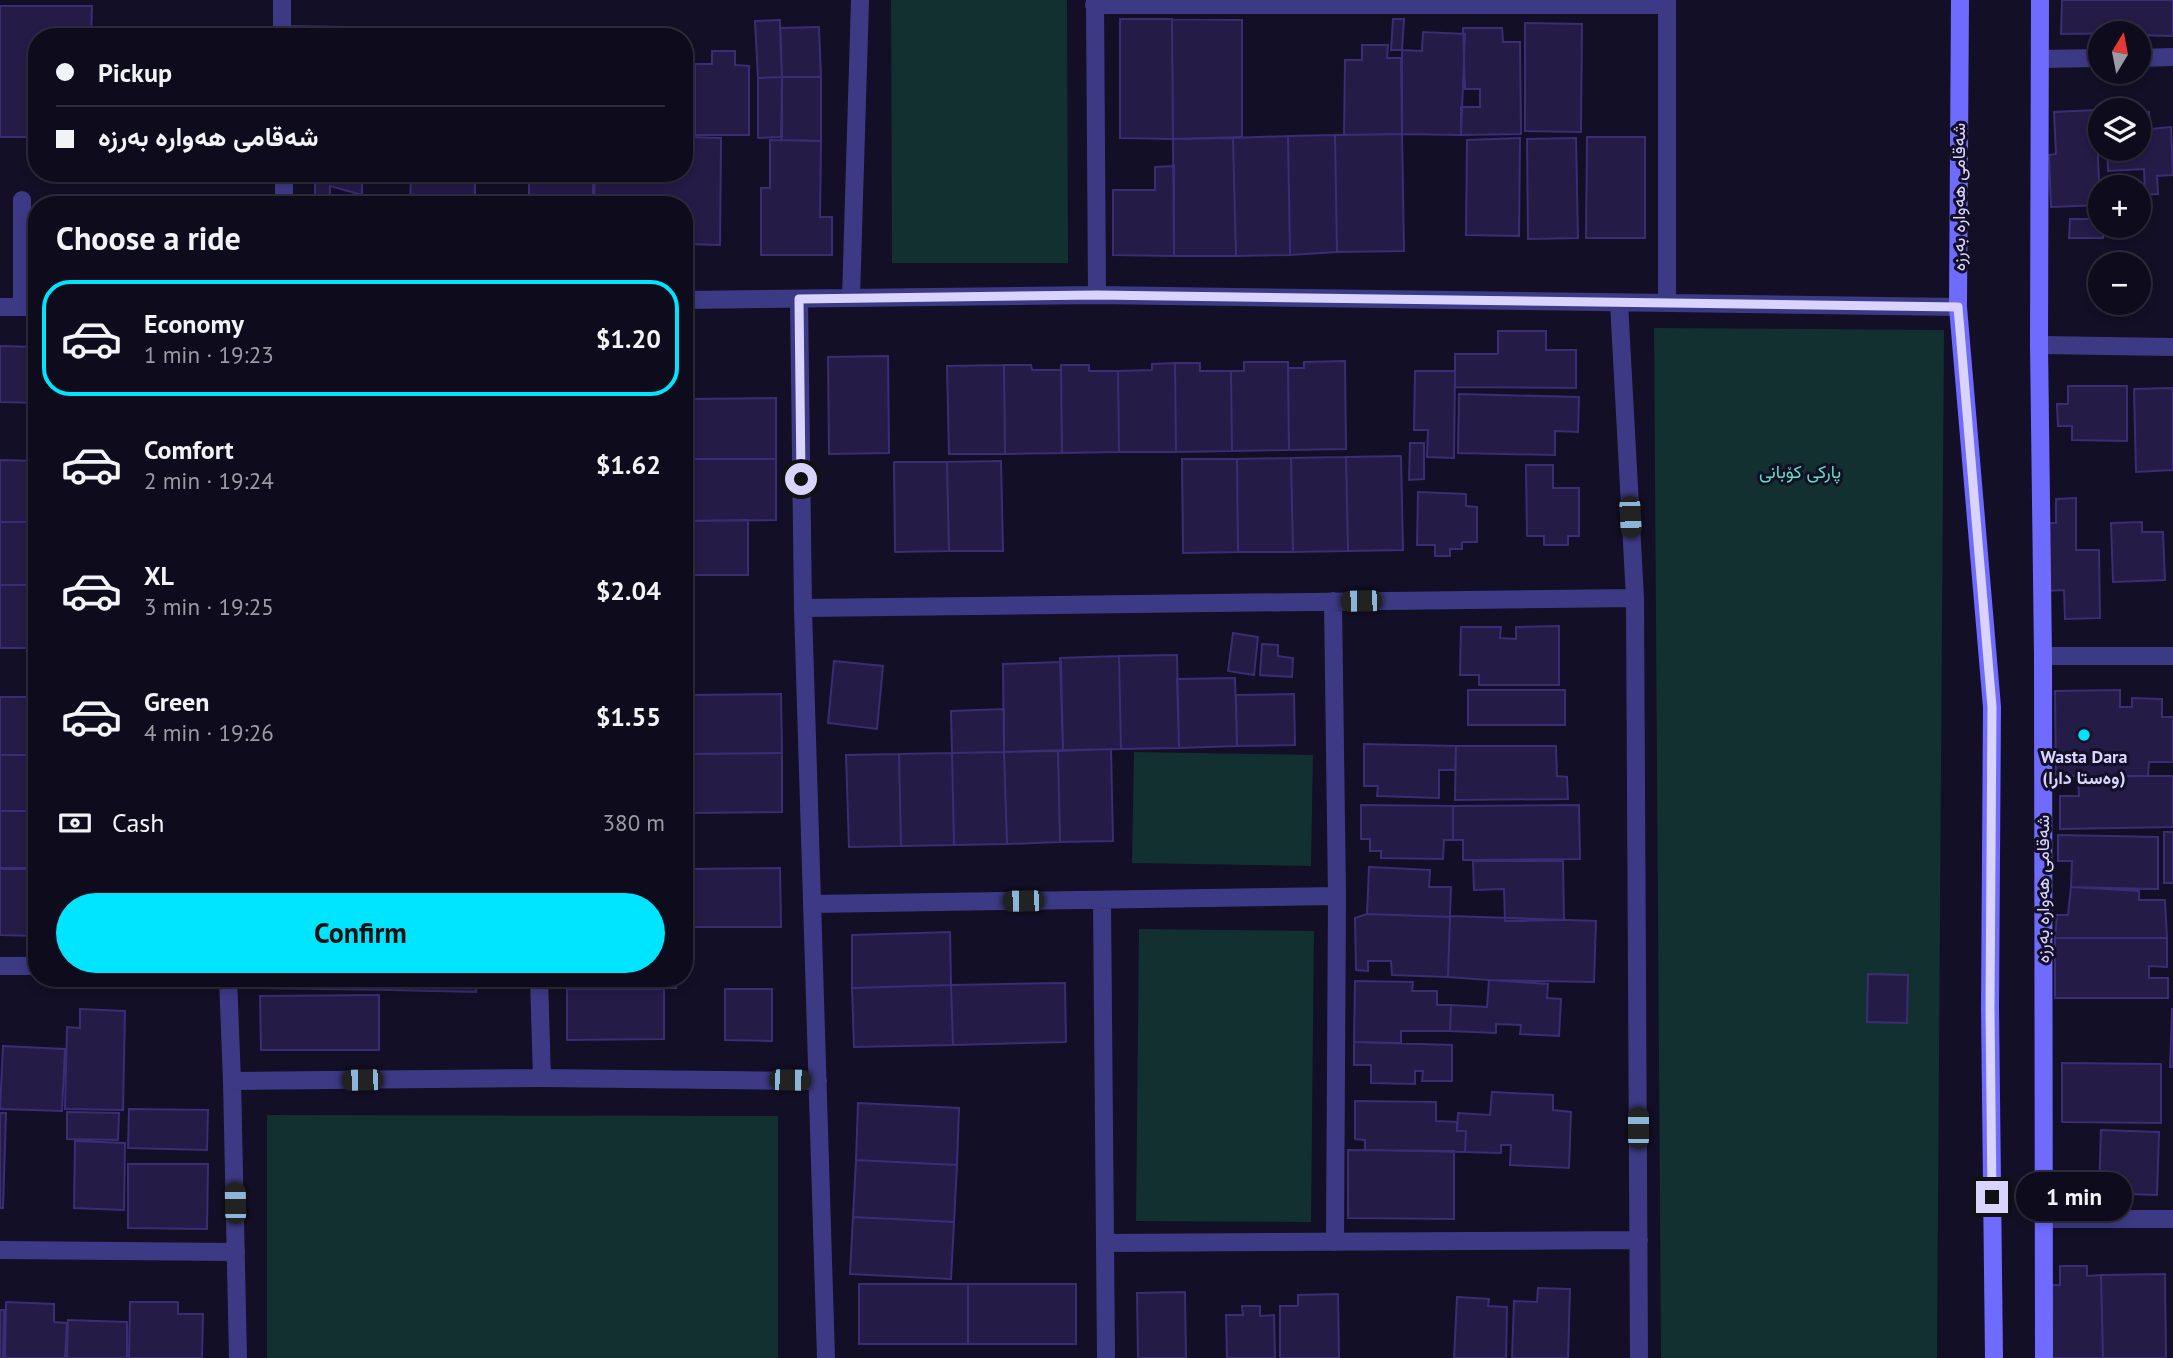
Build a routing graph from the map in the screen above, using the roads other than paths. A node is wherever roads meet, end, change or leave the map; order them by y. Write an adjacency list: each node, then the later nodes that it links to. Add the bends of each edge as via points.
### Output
1 (282, 0): 8 (street)
2 (860, 0): 16 (street)
3 (1960, 0): 23 (main road, شەقامی هەوارە بەرزە)
4 (2040, 0): 12 (main road, شەقامی هەوارە بەرزە)
5 (1094, 2): 6 (street); 15 (street)
6 (1391, 2): 7 (street)
7 (1667, 2): 19 (street)
8 (282, 28)
9 (2173, 57): 11 (street)
10 (2088, 58): 12 (street)
11 (2151, 58)
12 (2040, 59): 24 (main road, شەقامی هەوارە بەرزە)
13 (22, 200): 14 (street)
14 (28, 292)
15 (1097, 295): 16 (street); 20 (street)
16 (851, 298): 17 (street)
17 (799, 299): 18 (street); 28 (street)
18 (693, 300)
19 (1667, 302): 20 (street); 23 (street)
20 (1619, 303): 26 (street)
21 (0, 307): 22 (street)
22 (28, 307)
23 (1958, 307): 52 (main road, شەقامی هەوارە بەرزە, via 1992,707)
24 (2039, 345): 25 (street); 29 (main road, شەقامی هەوارە بەرزە)
25 (2173, 347)
26 (1634, 598): 27 (street); 43 (street)
27 (1333, 601): 28 (street); 31 (street)
28 (803, 608): 33 (street)
29 (2043, 656): 30 (street); 41 (main road, شەقامی هەوارە بەرزە)
30 (2173, 656)
31 (1338, 896): 32 (street); 44 (street)
32 (1102, 900): 33 (street); 45 (street)
33 (811, 904): 40 (street)
34 (0, 966): 35 (street)
35 (28, 966)
36 (228, 987): 39 (street)
37 (539, 987): 38 (street)
38 (542, 1078): 39 (street); 40 (street)
39 (232, 1081): 47 (street)
40 (818, 1081): 49 (street)
41 (2044, 1219): 42 (street); 53 (main road, شەقامی هەوارە بەرزە)
42 (2173, 1219)
43 (1639, 1240): 44 (street); 51 (street)
44 (1335, 1242): 45 (street)
45 (1105, 1243): 50 (street)
46 (0, 1250): 47 (street)
47 (236, 1252): 48 (street)
48 (238, 1358)
49 (826, 1358)
50 (1106, 1358)
51 (1639, 1358)
52 (1994, 1358)
53 (2044, 1358)

